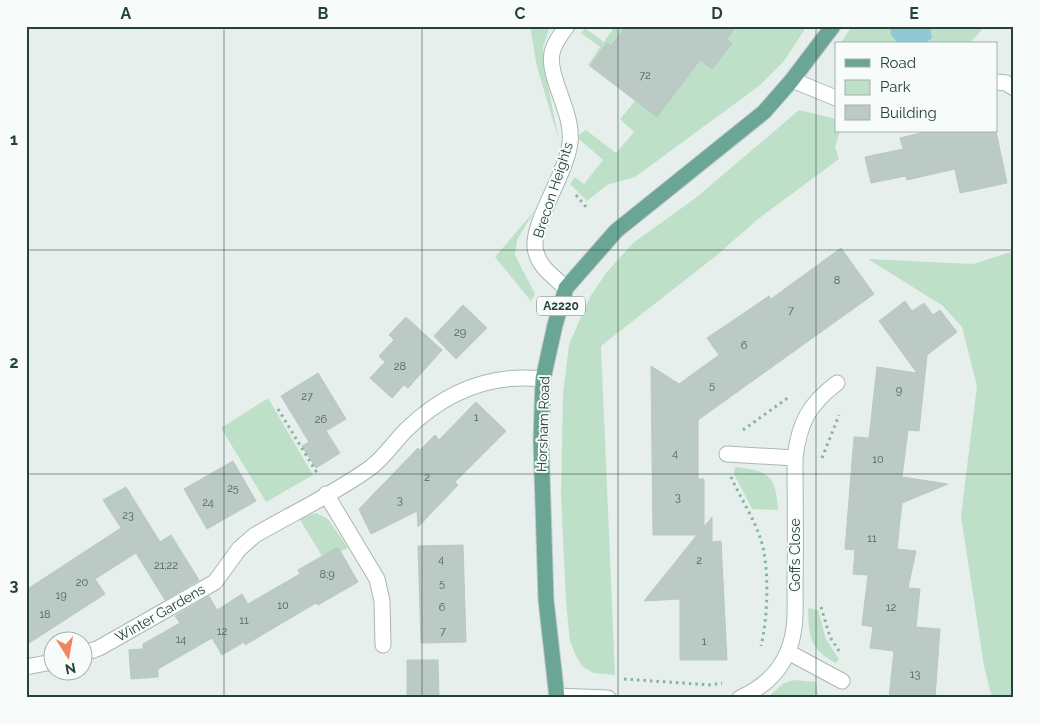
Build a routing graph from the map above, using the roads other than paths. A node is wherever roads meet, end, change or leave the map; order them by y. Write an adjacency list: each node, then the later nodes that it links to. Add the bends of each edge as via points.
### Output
1 (567, 26): 7 (street, Brecon Heights, via 552,52 552,66 563,100 570,142 536,234 535,247 538,262)
2 (833, 26): 3 (main road, Horsham Road / A2220)
3 (792, 80): 6 (street); 7 (main road, Horsham Road / A2220, via 764,112 616,231)
4 (998, 82): 5 (street)
5 (1014, 88)
6 (835, 98)
7 (566, 288): 8 (main road, Horsham Road / A2220)
8 (543, 379): 12 (street, Winter Gardens, via 490,380 456,393 429,409 371,467); 19 (main road, Horsham Road / A2220, via 542,526)
9 (838, 383): 11 (street, Goffs Close, via 823,394 808,412 798,434)
10 (727, 454): 11 (street)
11 (795, 458): 15 (street, Goffs Close, via 795,618)
12 (326, 494): 13 (street, via 377,578 382,601); 14 (street, Winter Gardens, via 255,535 239,549 215,582)
13 (383, 645)
14 (92, 650)
15 (788, 652): 18 (street); 21 (street, Goffs Close, via 770,679)
16 (42, 664): 17 (street)
17 (26, 667)
18 (842, 681)
19 (557, 697): 20 (street)
20 (608, 698)
21 (740, 698)

